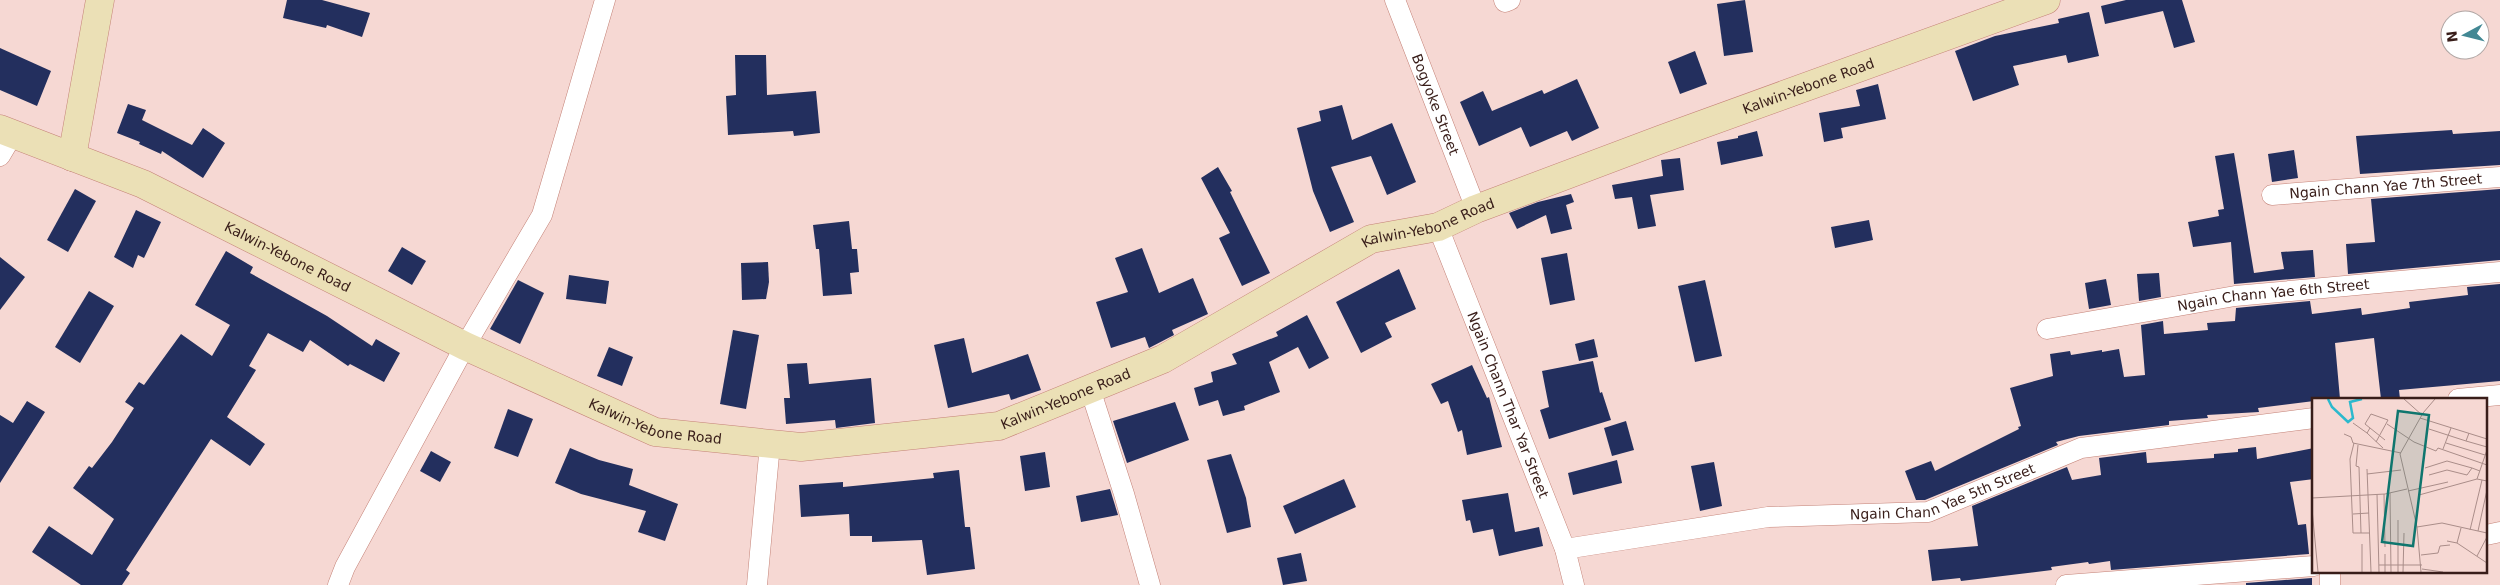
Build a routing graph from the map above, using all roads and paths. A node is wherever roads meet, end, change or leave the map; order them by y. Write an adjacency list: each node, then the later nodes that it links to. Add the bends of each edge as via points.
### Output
1 (100, 0): 8 (street)
2 (604, 0): 15 (street, via 542,214)
3 (1395, 0): 11 (street, Bogyoke Street)
4 (1504, 0): 5 (street)
5 (1510, 0)
6 (2046, 0): 11 (street, Kalwin-Yebone Road)
7 (4, 140): 8 (street, Kalwin-Yebone Road)
8 (72, 157): 15 (street, Kalwin-Yebone Road, via 143,184)
9 (2500, 177): 10 (street, Ngain Chann Yae 7th Street)
10 (2272, 195)
11 (1476, 209): 12 (street, Kalwin-Yebone Road)
12 (1438, 227): 16 (street, Kalwin-Yebone Road, via 1371,239 1163,359); 21 (street, Ngain Chann Thar Yar Street)
13 (2500, 272): 14 (street, Ngain Chann Yae 6th Street, via 2235,296)
14 (2047, 329)
15 (465, 346): 20 (street, Kalwin-Yebone Road, via 655,432); 24 (street)
16 (1090, 389): 20 (street, Kalwin-Yebone Road, via 999,426 800,447); 26 (street)
17 (2500, 395): 18 (street)
18 (2468, 398)
19 (2312, 418): 21 (street, Ngain Chann Yae 5th Street, via 2081,448 1928,512 1768,517)
20 (770, 444): 25 (street)
21 (1565, 549): 27 (street, Ngain Chann Thar Yar Street)
22 (2312, 566): 28 (street)
23 (2330, 572): 29 (street)
24 (338, 585)
25 (757, 585)
26 (1150, 585)
27 (1574, 585)
28 (2066, 585)
29 (2330, 585)

